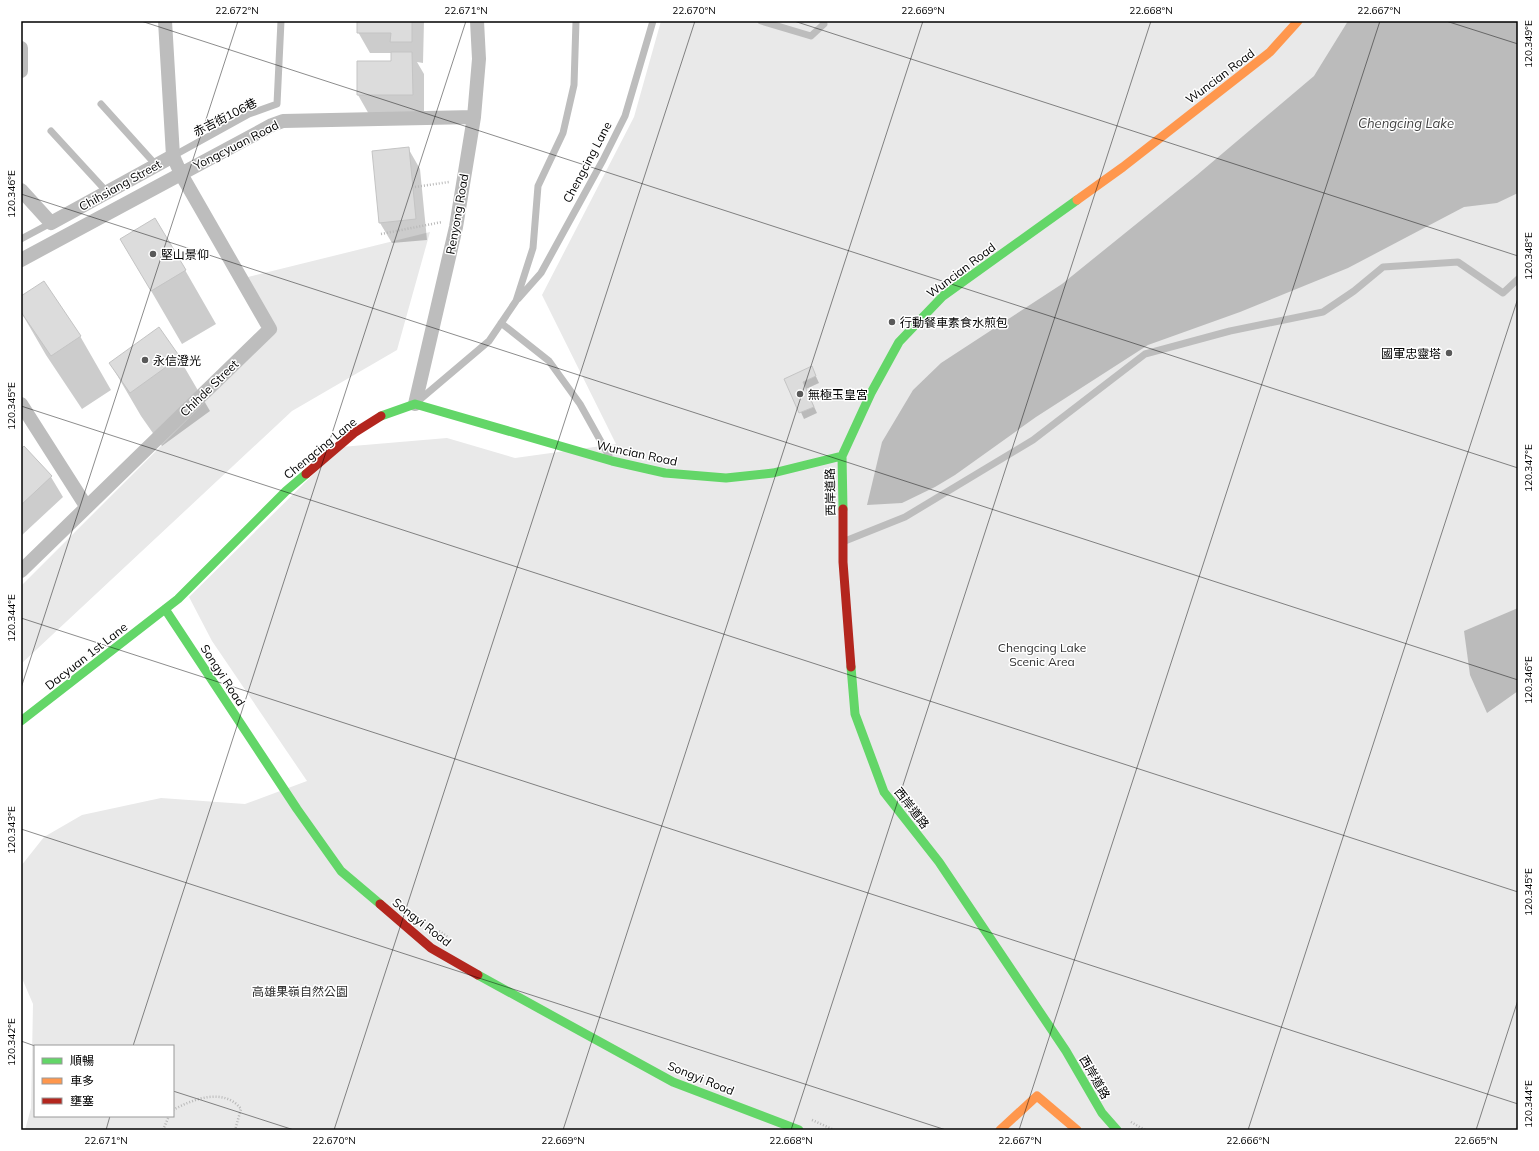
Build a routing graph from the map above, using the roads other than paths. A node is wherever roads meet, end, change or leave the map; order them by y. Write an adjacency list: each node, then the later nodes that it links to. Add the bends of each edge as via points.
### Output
1 (165, 21): 14 (street, Chihsiang Street)
2 (281, 21): 14 (lane, 赤吉街106巷, via 278,104 249,114)
3 (477, 21): 12 (street, Renyong Road, via 479,58)
4 (576, 21): 24 (lane, Chengcing Lane, via 574,85 563,133 538,186 533,248)
5 (653, 21): 24 (lane, Chengcing Lane, via 625,116 541,273)
6 (761, 21): 7 (lane, via 811,36 824,24)
7 (823, 21)
8 (1298, 21): 28 (street, Wuncian Road, via 1270,52 1123,167 943,296 900,342 871,393)
9 (21, 48): 10 (street)
10 (21, 71)
11 (101, 104): 15 (lane)
12 (474, 117): 16 (street, Yongcyuan Road, via 283,121); 27 (street, Renyong Road, via 456,226)
13 (51, 132): 18 (lane)
14 (173, 156): 15 (street, Chihsiang Street); 16 (street)
15 (156, 165): 18 (street, Chihsiang Street)
16 (181, 174): 20 (street, Yongcyuan Road); 30 (street, Chihde Street, via 270,329)
17 (21, 190): 19 (street)
18 (107, 192): 19 (street, Chihsiang Street)
19 (51, 223): 20 (street); 21 (lane)
20 (63, 238): 22 (street, Yongcyuan Road)
21 (21, 239)
22 (21, 260)
23 (1518, 279): 31 (lane, via 1503,293 1458,262 1383,267 1323,312 1230,331 1145,354 1033,440 905,517)
24 (516, 301): 25 (lane, Chengcing Lane)
25 (501, 323): 27 (lane, Chengcing Lane, via 489,341); 29 (lane, via 549,361 580,404)
26 (21, 404): 30 (street)
27 (415, 404): 29 (street, Wuncian Road); 33 (street, Chengcing Lane, via 382,416 354,433 286,491)
28 (842, 456): 29 (street, Wuncian Road, via 773,473 726,478 665,473); 31 (street, 西岸道路)
29 (612, 461)
30 (86, 506): 32 (street, Chihde Street)
31 (843, 542): 35 (street, 西岸道路, via 855,714 884,792 939,862 984,927 1066,1051)
32 (21, 571)
33 (165, 609): 34 (street, Dacyuan 1st Lane); 36 (street, Songyi Road, via 341,871 431,948 673,1082)
34 (21, 721)
35 (1111, 1128)
36 (799, 1130)
37 (1000, 1130): 38 (street, via 1038,1096)
38 (1077, 1130)

